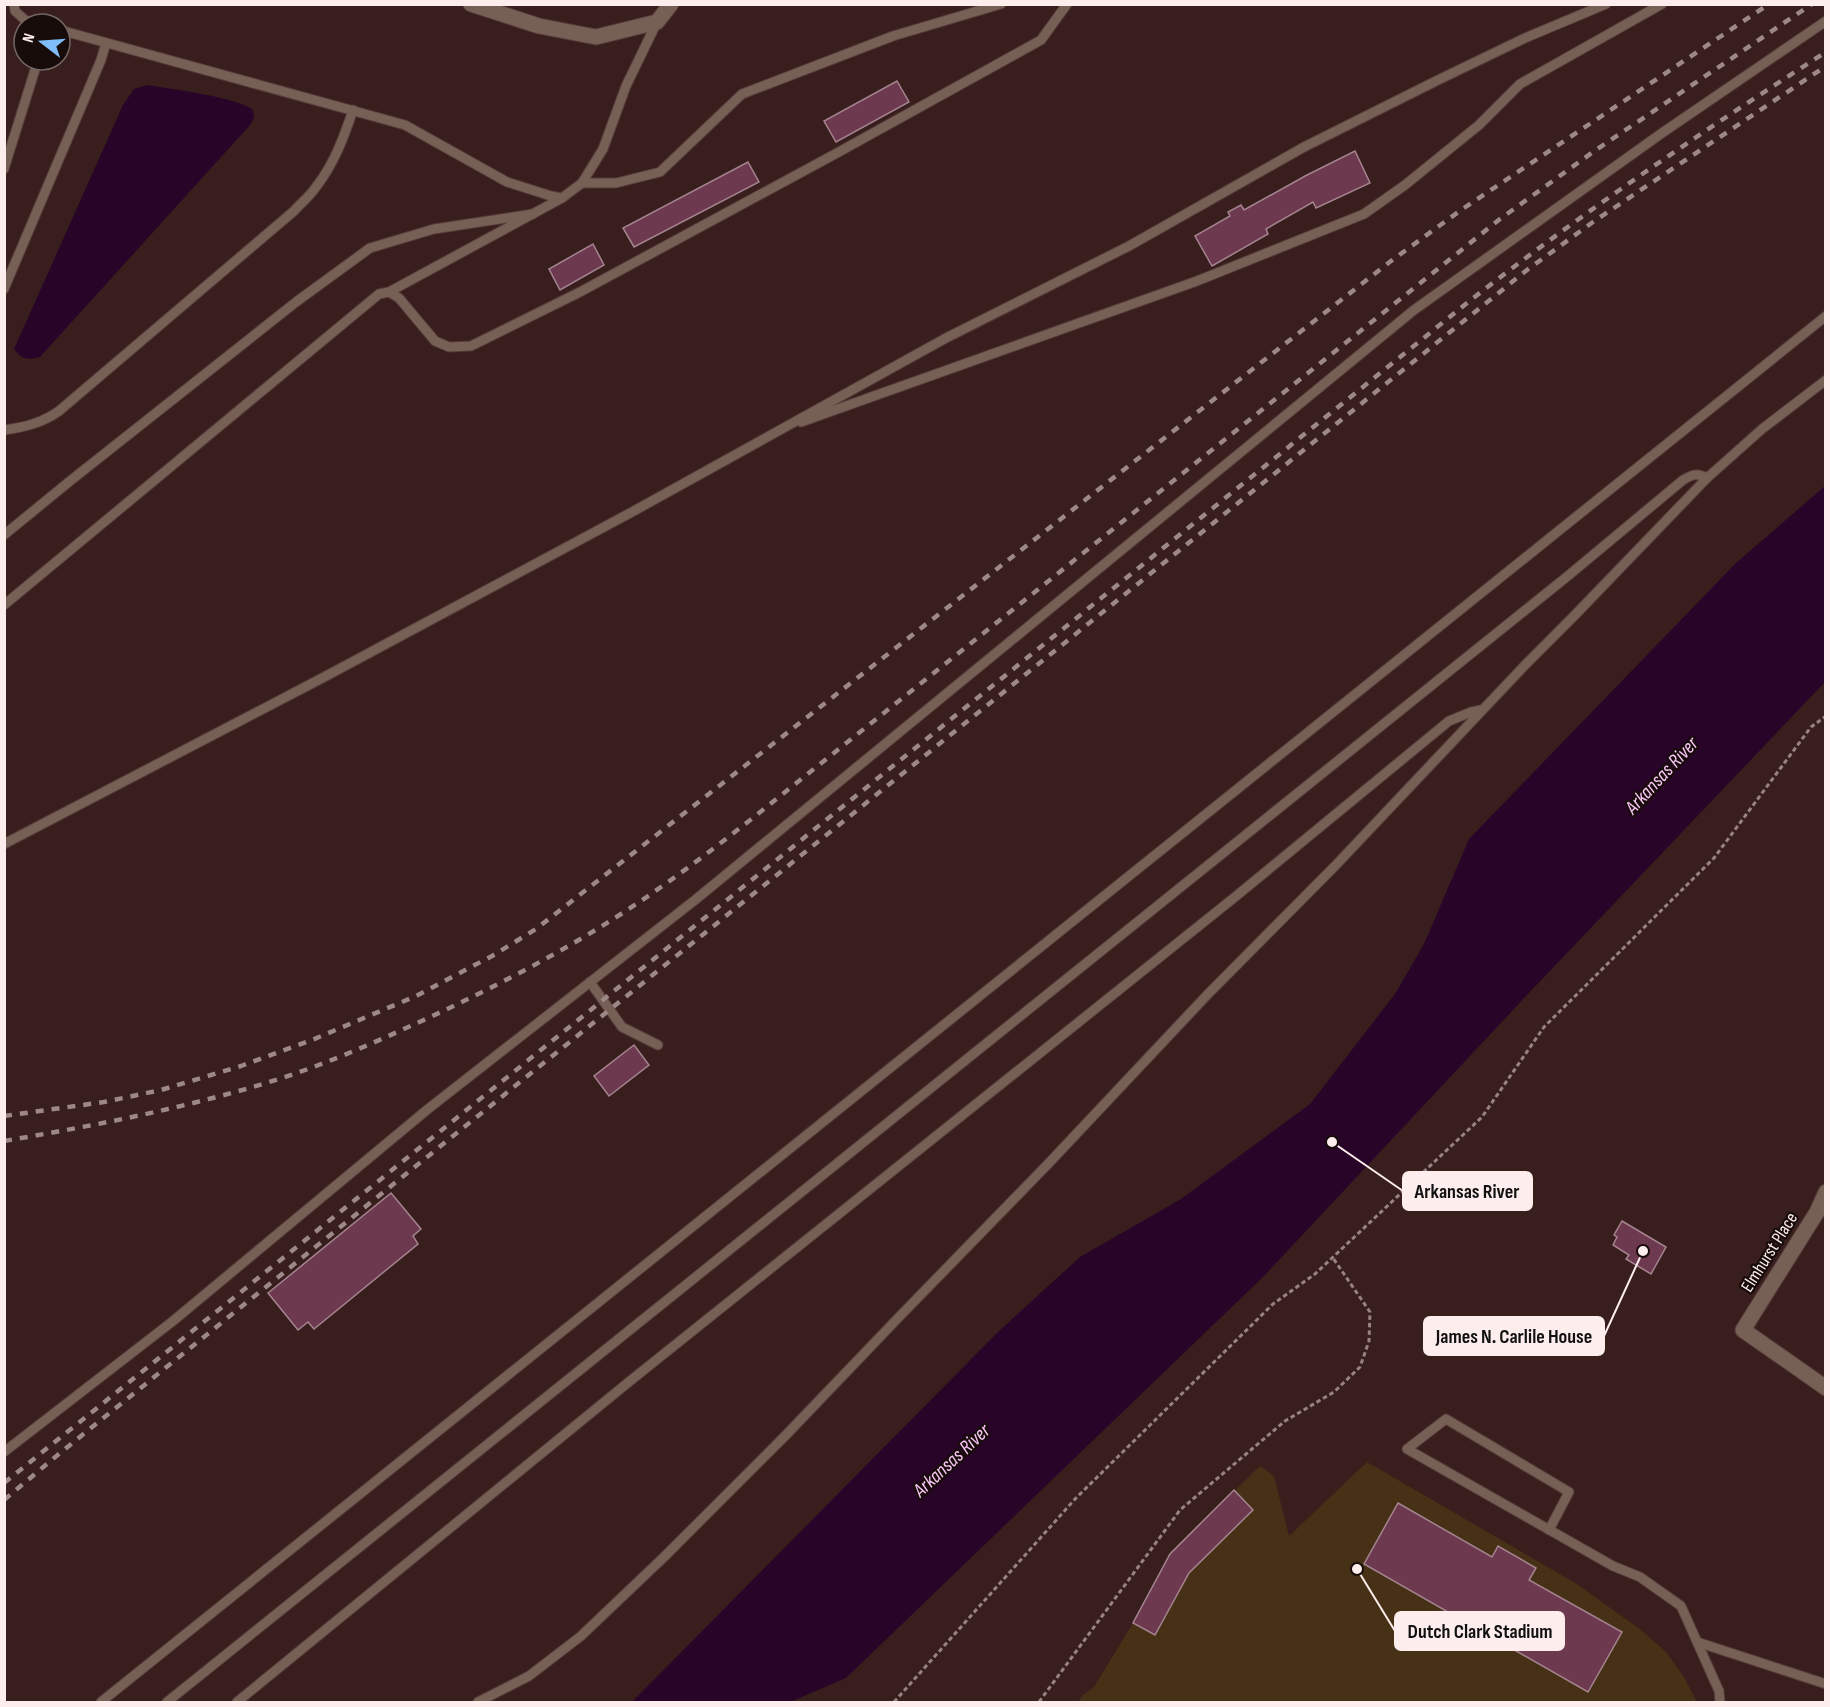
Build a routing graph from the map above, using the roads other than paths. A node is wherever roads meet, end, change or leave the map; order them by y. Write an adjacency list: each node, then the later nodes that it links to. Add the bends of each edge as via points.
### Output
1 (471, 4): 8 (street, via 539,26 596,37)
2 (671, 4): 8 (street)
3 (1001, 4): 14 (lane, via 893,36 742,94 660,172 616,183)
4 (1068, 4): 18 (lane, via 1041,40 600,281 471,346 449,346 435,341 409,308)
5 (1606, 4): 22 (lane, via 1526,38 1304,147 1129,246 946,338)
6 (1662, 4): 22 (lane, via 1521,84 1479,125 1364,214 1197,281)
7 (1826, 21): 28 (lane, via 1414,310)
8 (657, 22): 14 (lane, via 626,86 603,149)
9 (72, 33): 10 (lane)
10 (106, 43): 12 (lane); 17 (lane)
11 (34, 72): 13 (lane)
12 (353, 110): 15 (lane, via 405,125 507,182); 21 (lane, via 333,160 317,187 294,211 59,411 28,426)
13 (4, 169)
14 (582, 183): 15 (lane)
15 (562, 198): 16 (lane)
16 (533, 213): 18 (lane); 24 (lane, via 434,229 370,248 296,302)
17 (4, 289)
18 (389, 292): 25 (lane, via 379,294)
19 (1826, 316): 36 (lane)
20 (1826, 380): 23 (lane)
21 (4, 430)
22 (776, 431): 27 (lane, via 622,518)
23 (1707, 478): 26 (lane); 37 (lane, via 1693,474 1683,480)
24 (4, 535)
25 (4, 605)
26 (1482, 710): 38 (lane, via 1449,721); 39 (lane, via 1048,1164 664,1557 581,1636 529,1676)
27 (4, 844)
28 (590, 982): 29 (lane, via 622,1027); 32 (lane)
29 (658, 1045)
30 (1826, 1192): 31 (street, Elmhurst Place, via 1743,1330)
31 (1826, 1388)
32 (4, 1452)
33 (1549, 1530): 33 (lane, via 1417,1455 1407,1449 1446,1419 1569,1492); 34 (lane, via 1640,1577 1681,1606)
34 (1696, 1642): 35 (lane); 40 (lane)
35 (1826, 1684)
36 (100, 1702)
37 (167, 1702)
38 (237, 1702)
39 (478, 1702)
40 (1720, 1702)

